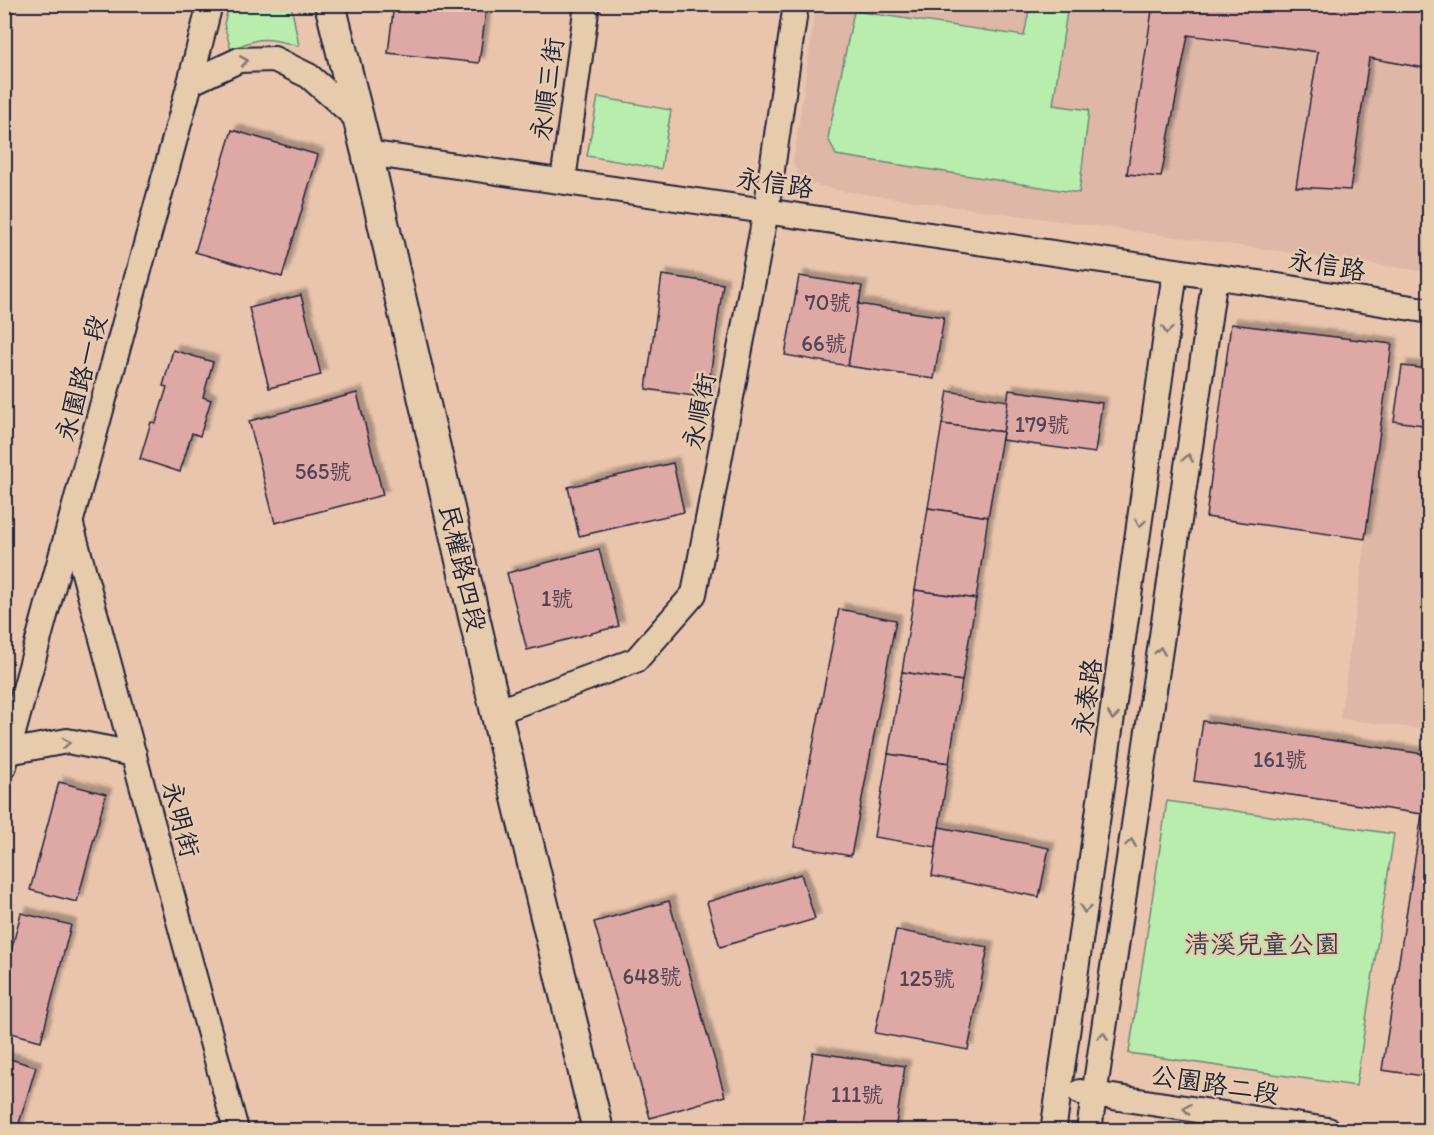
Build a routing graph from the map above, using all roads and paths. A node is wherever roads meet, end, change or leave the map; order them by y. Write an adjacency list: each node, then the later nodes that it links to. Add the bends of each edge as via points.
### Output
1 (210, 4): 5 (street, 永園路一段)
2 (330, 4): 6 (street, 民權路四段)
3 (587, 4): 8 (street, 永順三街)
4 (796, 4): 9 (street, 永順街)
5 (190, 83): 6 (street, one-way to 6, via 239,60 274,59 309,76); 13 (street, 永園路一段)
6 (359, 120): 7 (street, 民權路四段)
7 (367, 153): 8 (street, 永信路); 14 (street, 民權路四段)
8 (563, 181): 9 (street, 永信路)
9 (766, 211): 10 (street, 永信路); 14 (street, 永順街, via 694,594 636,660)
10 (1175, 272): 11 (street, 永信路); 17 (street, 永泰路, one-way to 17)
11 (1215, 277): 12 (street, 永信路); 18 (street, one-way to 11)
12 (1430, 311)
13 (71, 523): 15 (street, 永明街); 16 (street, 永園路一段)
14 (496, 712): 21 (street, 民權路四段)
15 (134, 754): 16 (street, one-way to 15, via 67,741); 20 (street, 永明街)
16 (6, 759)
17 (1060, 1088): 18 (street, 公園路二段); 19 (street, 永泰路)
18 (1094, 1094): 23 (street); 24 (street, 公園路二段, one-way to 18)
19 (1054, 1128): 22 (street)
20 (236, 1131)
21 (598, 1131)
22 (1081, 1131)
23 (1089, 1131)
24 (1328, 1131)

